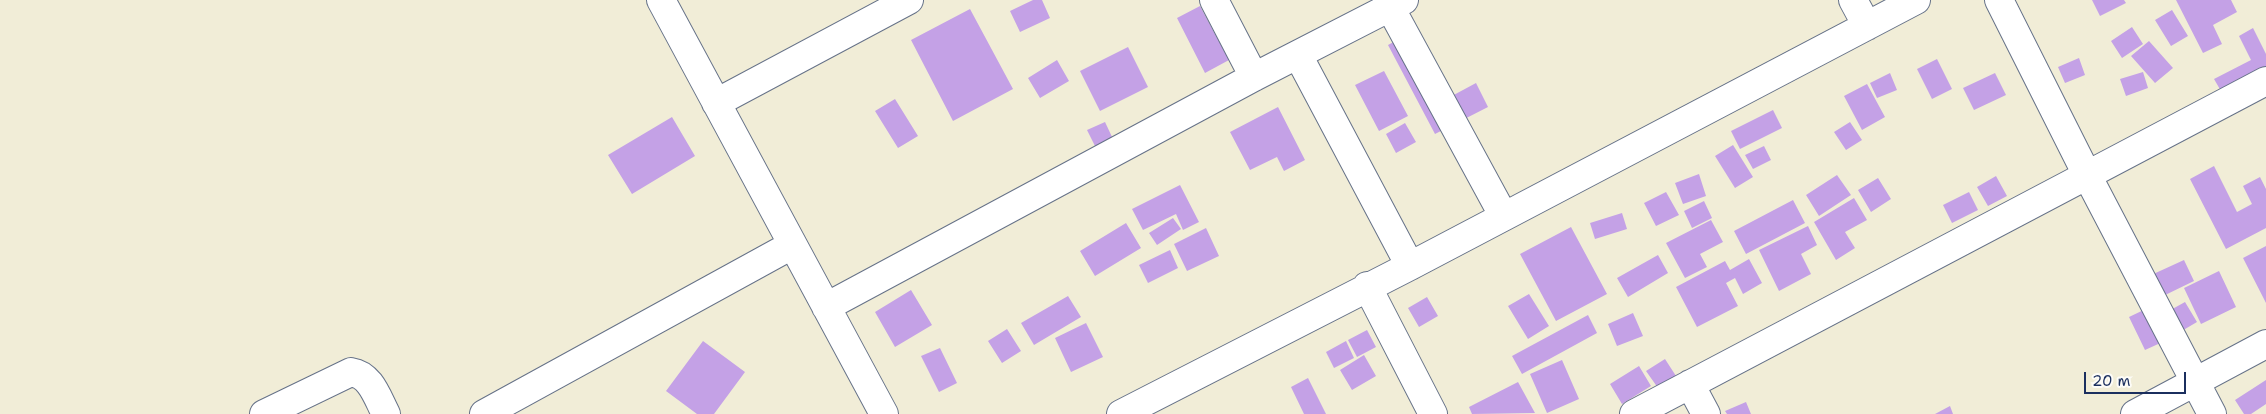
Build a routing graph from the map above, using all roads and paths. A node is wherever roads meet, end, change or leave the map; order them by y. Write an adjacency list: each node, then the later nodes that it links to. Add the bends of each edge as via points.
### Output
1 (661, 0): 12 (street)
2 (909, 0): 12 (street)
3 (1214, 0): 10 (street)
4 (1853, 0): 8 (street)
5 (1916, 0): 8 (street)
6 (1999, 0): 13 (street)
7 (1397, 4): 9 (street); 14 (street)
8 (1867, 26): 14 (street)
9 (1298, 54): 10 (street); 16 (street)
10 (1254, 77): 18 (street)
11 (2266, 81): 13 (street)
12 (716, 103): 15 (street)
13 (2087, 175): 20 (street); 21 (street)
14 (1503, 215): 16 (street)
15 (792, 245): 18 (street); 24 (street)
16 (1410, 266): 17 (street)
17 (1366, 286): 26 (street); 27 (street)
18 (826, 307): 25 (street)
19 (2266, 344): 20 (street)
20 (2194, 382): 30 (street); 31 (street)
21 (1690, 384): 28 (street); 29 (street)
22 (264, 414): 23 (street, via 350,372 360,373 368,381)
23 (386, 414)
24 (484, 414)
25 (884, 414)
26 (1121, 414)
27 (1434, 414)
28 (1634, 414)
29 (1706, 414)
30 (2136, 414)
31 (2212, 414)

